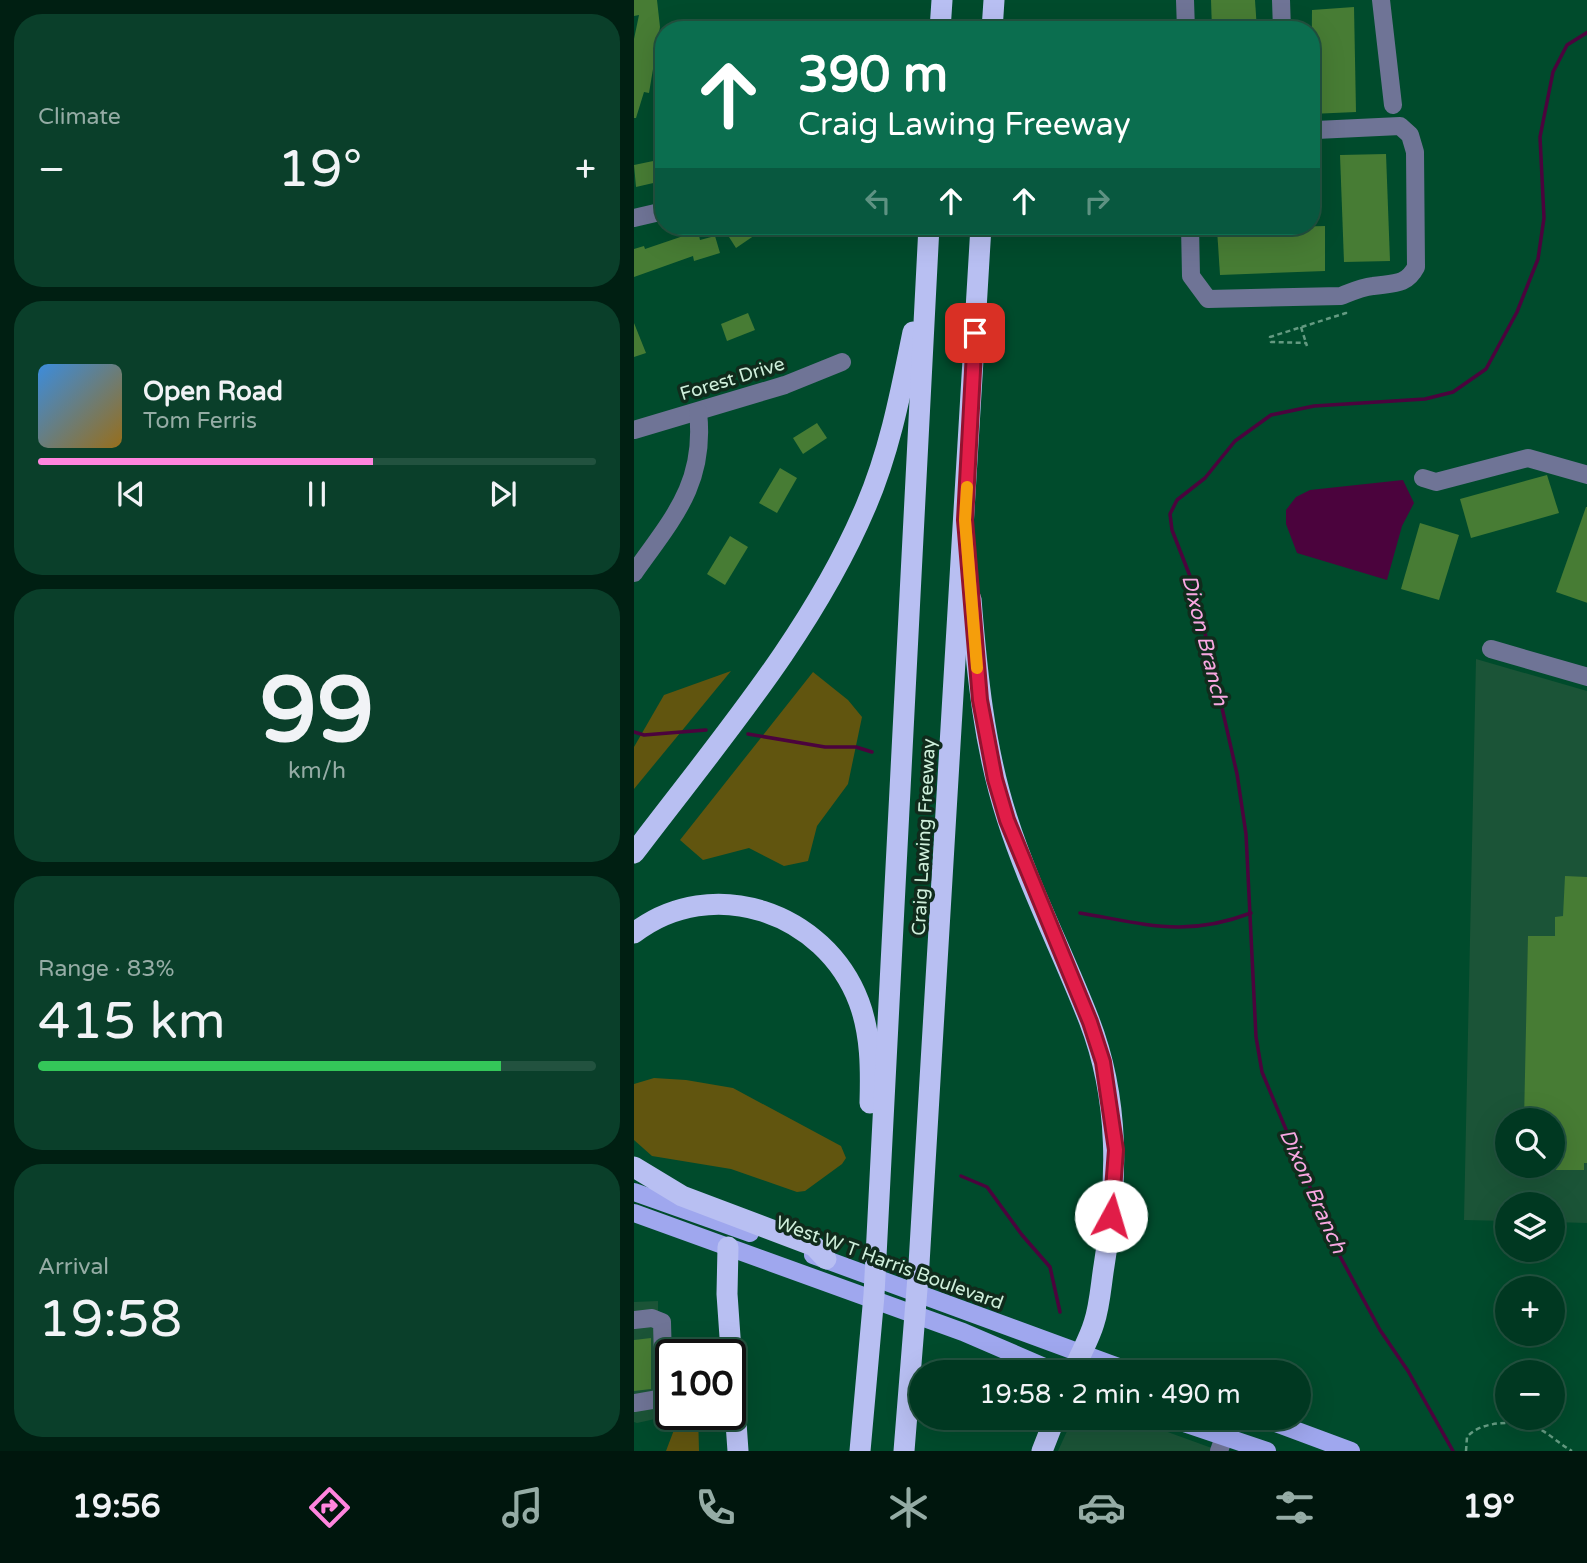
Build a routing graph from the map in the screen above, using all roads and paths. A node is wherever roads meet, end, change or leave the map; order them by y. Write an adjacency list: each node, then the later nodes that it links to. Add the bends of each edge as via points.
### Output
1 (942, 0): 6 (highway)
2 (994, 0): 7 (highway)
3 (1185, 0): 8 (street)
4 (1281, 0): 9 (street)
5 (1381, 0): 10 (street)
6 (941, 21)
7 (993, 21)
8 (1186, 21)
9 (1282, 21)
10 (1393, 105)
11 (1320, 130): 16 (street, via 1400,127 1410,135 1416,267 1410,279 1341,296 1208,299 1191,276)
12 (655, 213): 13 (street)
13 (634, 218)
14 (929, 235): 17 (highway, Craig Lawing Freeway)
15 (981, 235): 25 (highway, Craig Lawing Freeway)
16 (1190, 235)
17 (927, 265): 29 (highway, via 882,462 834,573 761,684); 31 (highway, Craig Lawing Freeway)
18 (1343, 303): 19 (path, via 1346,313)
19 (1301, 327): 19 (path, via 1270,337 1272,342 1307,344)
20 (842, 362): 21 (street, Forest Drive)
21 (698, 411): 22 (street, Forest Drive); 26 (street, via 699,457 688,492)
22 (634, 430)
23 (1588, 475): 24 (street, via 1528,458 1436,482)
24 (1423, 478)
25 (965, 520): 40 (highway, via 980,700 995,779 1024,863 1090,1022 1111,1104 1116,1150 1108,1240 1094,1322); 48 (highway, Craig Lawing Freeway)
26 (634, 573)
27 (1491, 649): 28 (street)
28 (1588, 677)
29 (634, 853)
30 (634, 933): 31 (highway, via 677,910 721,903 765,911 808,932 836,961 859,1002 870,1056 869,1124)
31 (881, 1148): 47 (highway, Craig Lawing Freeway)
32 (634, 1167): 36 (highway, via 682,1196 814,1246)
33 (634, 1192): 36 (main road, West W T Harris Boulevard)
34 (634, 1213): 35 (main road, West W T Harris Boulevard)
35 (728, 1247): 36 (main road, West W T Harris Boulevard); 46 (highway)
36 (826, 1270): 38 (main road, West W T Harris Boulevard, via 893,1306); 39 (main road, West W T Harris Boulevard, via 894,1285)
37 (634, 1320): 41 (street, via 662,1322 664,1398)
38 (1028, 1360)
39 (1069, 1360)
40 (1077, 1360)
41 (634, 1403)
42 (1050, 1430): 49 (highway)
43 (1193, 1430): 45 (main road)
44 (1294, 1430): 51 (main road)
45 (1221, 1444): 50 (main road)
46 (738, 1451)
47 (860, 1451)
48 (904, 1451)
49 (1042, 1451)
50 (1267, 1451)
51 (1351, 1451)
52 (1466, 1451): 53 (path, via 1467,1437 1477,1428 1525,1425)
53 (1572, 1451)

